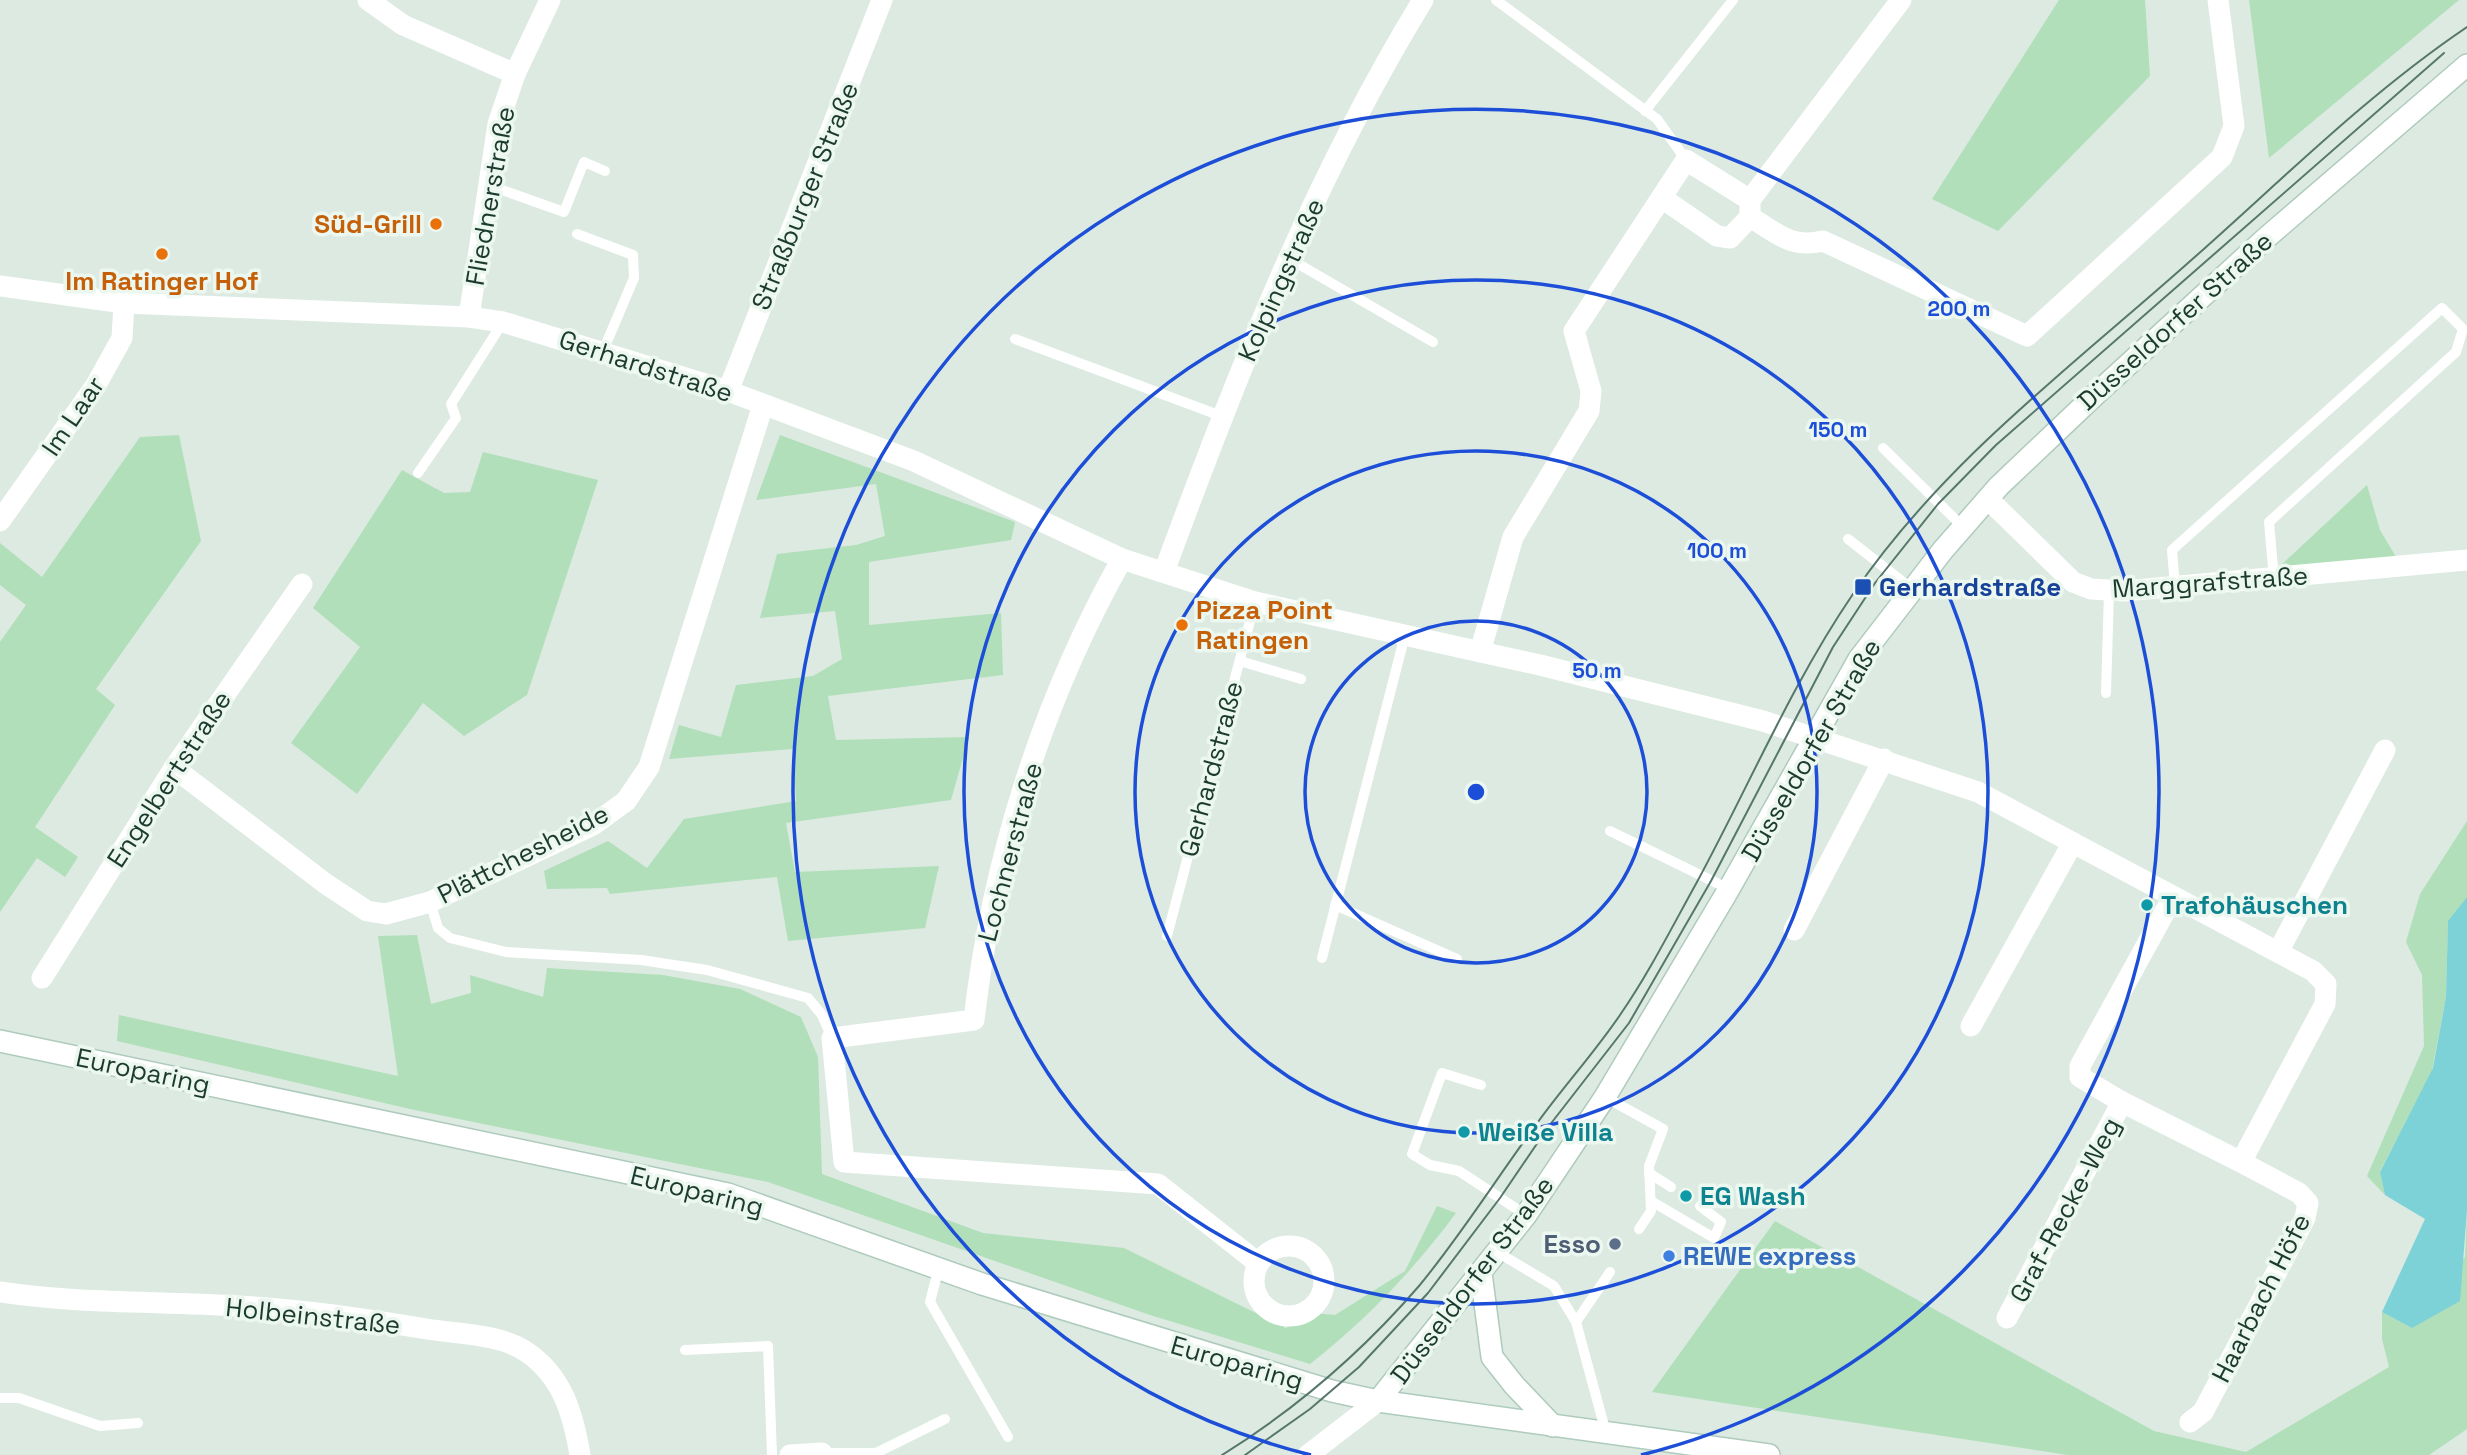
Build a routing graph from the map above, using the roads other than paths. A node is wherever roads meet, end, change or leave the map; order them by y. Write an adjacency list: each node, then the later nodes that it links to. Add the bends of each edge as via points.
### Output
1 (368, 0): 10 (street, via 403,25)
2 (550, 0): 10 (street, Fliednerstraße)
3 (882, 0): 26 (street, Straßburger Straße)
4 (1423, 0): 18 (street, Kolpingstraße)
5 (1496, 0): 11 (lane)
6 (1732, 0): 11 (lane)
7 (1901, 0): 16 (street)
8 (2218, 0): 16 (street, via 2234,126 2222,157 2027,336 1823,241 1790,242)
9 (2467, 65): 31 (street, Düsseldorfer Straße, via 2257,246)
10 (515, 74): 14 (street, Fliednerstraße, via 498,124)
11 (1645, 111): 12 (lane, via 1665,128)
12 (1686, 160): 15 (street); 16 (street)
13 (605, 172): 14 (lane, via 584,162 564,212)
14 (488, 186): 21 (street, Fliednerstraße)
15 (1662, 198): 16 (street, via 1717,236 1730,239); 45 (street, via 1574,331 1591,391 1590,411 1513,537)
16 (1750, 208)
17 (577, 234): 25 (lane, via 633,255 634,278)
18 (1288, 258): 24 (lane); 28 (street, Kolpingstraße)
19 (0, 286): 20 (street, Gerhardstraße)
20 (124, 303): 21 (street, Gerhardstraße); 32 (street, Im Laar, via 122,338 96,385)
21 (468, 317): 22 (street, Gerhardstraße)
22 (503, 322): 25 (street, Gerhardstraße); 30 (lane, via 451,404 456,418)
23 (1015, 339): 28 (lane)
24 (1433, 342)
25 (603, 351): 26 (street, Gerhardstraße)
26 (728, 391): 27 (street, Gerhardstraße)
27 (763, 405): 35 (street, Gerhardstraße, via 914,461); 57 (street, Plättchesheide, via 649,768 626,801 593,825)
28 (1222, 416): 37 (street, Kolpingstraße)
29 (1883, 448): 33 (lane)
30 (418, 473)
31 (1988, 499): 33 (street, Düsseldorfer Straße); 42 (street, Marggrafstraße, via 2073,582)
32 (0, 521)
33 (1963, 527): 41 (street, Düsseldorfer Straße)
34 (1847, 539): 41 (lane)
35 (1122, 559): 37 (street, Gerhardstraße); 66 (street, Lochnerstraße, via 1077,642 1036,754 1002,866 974,1020)
36 (2467, 560): 38 (street, Marggrafstraße)
37 (1164, 572): 43 (street, Gerhardstraße)
38 (2274, 579): 40 (street, Marggrafstraße); 40 (lane, via 2269,522 2456,352 2463,330 2442,308 2172,550)
39 (302, 584): 52 (street, Engelbertstraße)
40 (2175, 587): 42 (street, Marggrafstraße)
41 (1912, 589): 49 (street, Düsseldorfer Straße, via 1859,659)
42 (2109, 591): 48 (lane)
43 (1255, 602): 44 (street, Gerhardstraße); 46 (lane, Gerhardstraße)
44 (1405, 635): 45 (street, Gerhardstraße); 58 (lane)
45 (1480, 652): 49 (street, Gerhardstraße)
46 (1240, 661): 47 (lane); 60 (lane, Gerhardstraße)
47 (1301, 679)
48 (2106, 693)
49 (1815, 738): 51 (street); 55 (street, Düsseldorfer Straße)
50 (2385, 750): 61 (street)
51 (1884, 759): 54 (street, via 1978,792); 59 (street)
52 (174, 768): 57 (street, Plättchesheide, via 367,911 386,914); 64 (street, Engelbertstraße)
53 (1610, 831): 55 (lane)
54 (2072, 844): 56 (street); 65 (street)
55 (1729, 889): 69 (street, Düsseldorfer Straße)
56 (2173, 897): 61 (street); 70 (street, Graf-Recke-Weg, via 2080,1066 2080,1077)
57 (430, 902): 66 (lane, via 438,928 450,938 506,952 641,960 707,970 808,998)
58 (1335, 905): 62 (lane); 63 (lane)
59 (1794, 930)
60 (1167, 936)
61 (2278, 952): 71 (street, via 2313,971 2326,984 2325,1004)
62 (1322, 958)
63 (1457, 959)
64 (42, 978)
65 (1971, 1026)
66 (832, 1038): 79 (street, via 844,1162 1158,1184)
67 (0, 1041): 80 (street, Europaring, via 728,1194)
68 (1481, 1085): 76 (lane, via 1443,1073 1412,1154 1430,1165 1459,1171)
69 (1605, 1097): 72 (lane, via 1663,1129); 76 (street, Düsseldorfer Straße)
70 (2122, 1102): 71 (street, Haarbach Höfe); 84 (street, Graf-Recke-Weg)
71 (2241, 1162): 90 (street, Haarbach Höfe, via 2299,1193 2308,1203 2305,1218 2203,1412)
72 (1649, 1173): 73 (lane); 74 (lane)
73 (1671, 1187)
74 (1651, 1201): 75 (lane, via 1712,1238 1720,1226 1718,1217); 77 (lane, via 1651,1211)
75 (1700, 1206)
76 (1526, 1215): 78 (street, Düsseldorfer Straße)
77 (1639, 1229)
78 (1497, 1252): 82 (street, Düsseldorfer Straße); 85 (lane, via 1554,1286)
79 (1258, 1263)
80 (939, 1267): 88 (street, Europaring, via 1170,1344); 94 (lane, via 930,1302)
81 (1610, 1272): 85 (lane)
82 (1481, 1273): 88 (street, Düsseldorfer Straße); 92 (street, via 1492,1357)
83 (0, 1292): 96 (street, Holbeinstraße, via 63,1300 240,1306 335,1315 496,1340 523,1349 546,1367 564,1391)
84 (2007, 1318)
85 (1576, 1322): 93 (lane)
86 (685, 1350): 97 (lane, via 768,1346)
87 (0, 1398): 91 (lane, via 19,1398 100,1426)
88 (1378, 1401): 92 (street, Europaring); 99 (street, Düsseldorfer Straße)
89 (945, 1419): 95 (lane, via 877,1453)
90 (2190, 1422)
91 (138, 1423)
92 (1553, 1426): 93 (street, Europaring)
93 (1606, 1433): 100 (street, Europaring)
94 (1008, 1437)
95 (822, 1453): 98 (street)
96 (580, 1455)
97 (772, 1455)
98 (790, 1455)
99 (1308, 1455)
100 (1769, 1455)

